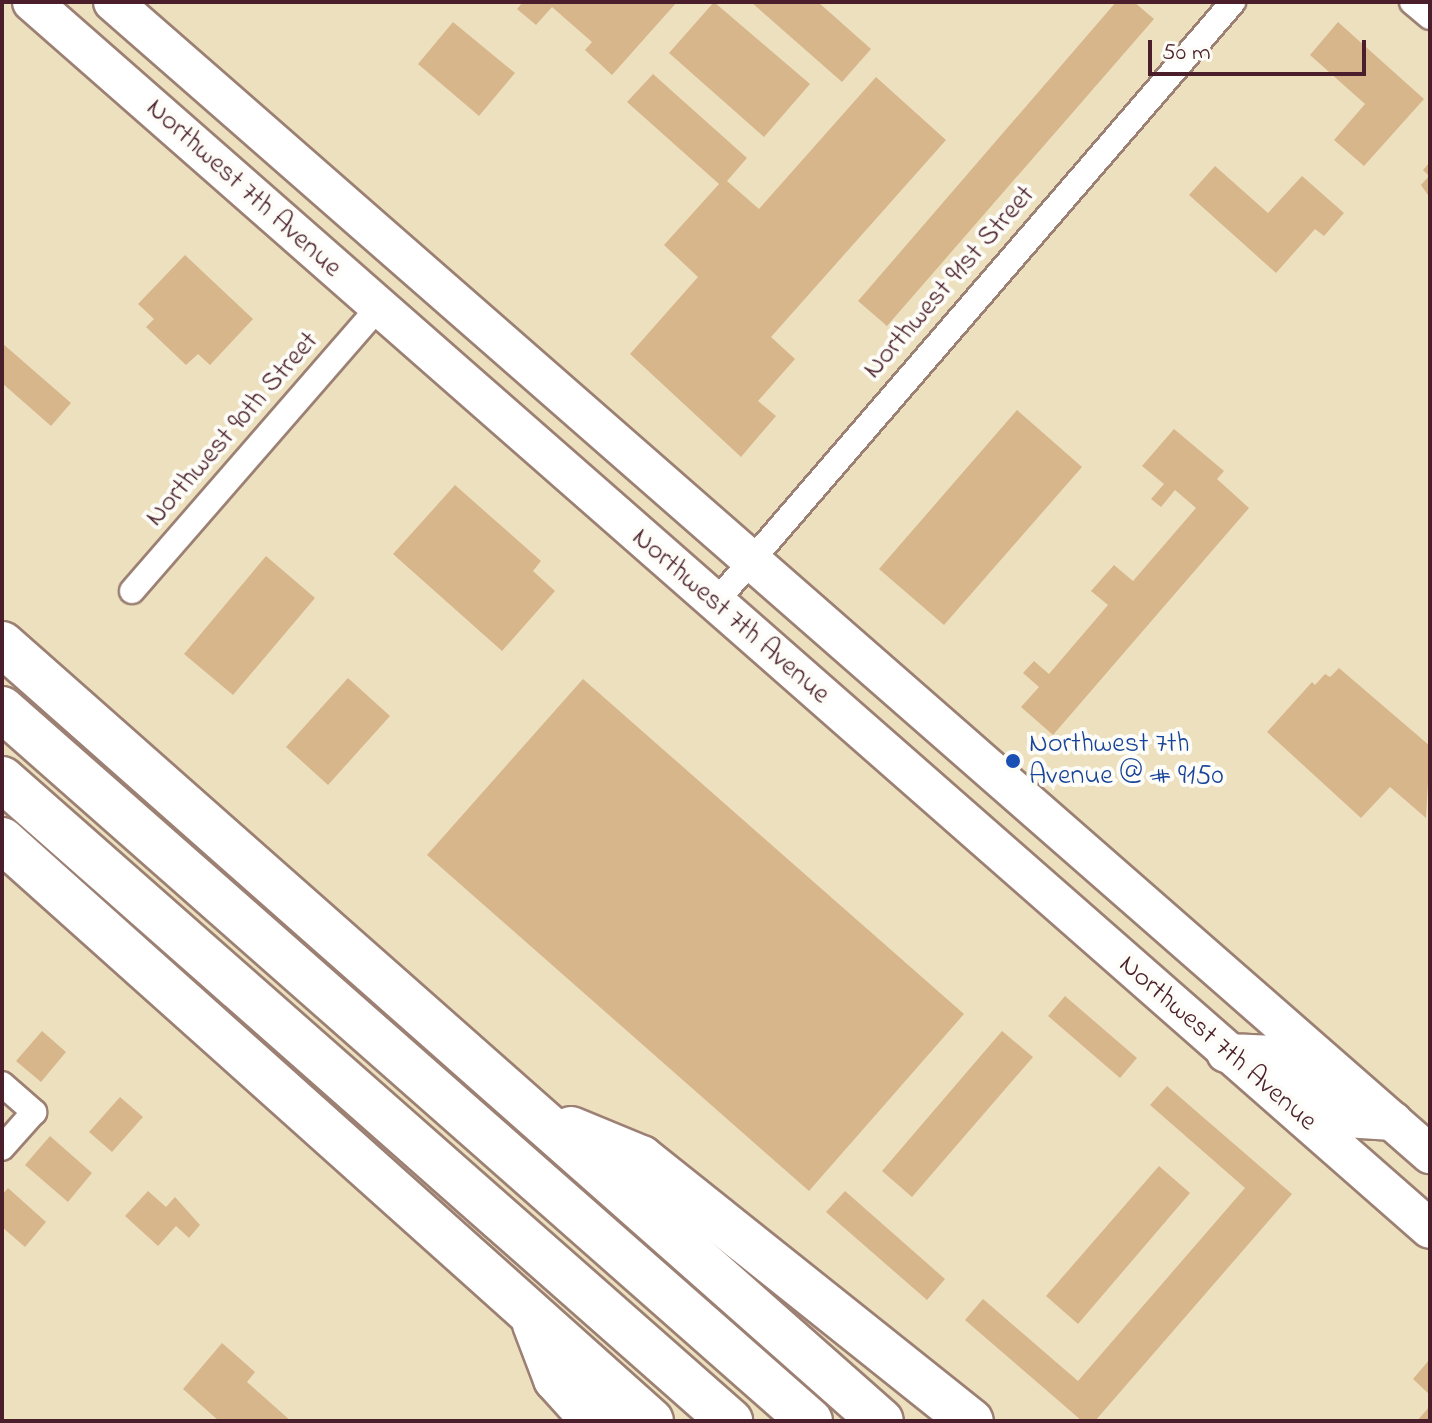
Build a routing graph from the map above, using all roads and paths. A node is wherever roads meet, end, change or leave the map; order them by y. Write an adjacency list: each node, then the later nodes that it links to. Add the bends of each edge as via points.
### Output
1 (32, 2): 6 (main road, Northwest 7th Avenue)
2 (113, 2): 7 (main road, Northwest 7th Avenue)
3 (1233, 2): 7 (street, Northwest 91st Street)
4 (1412, 2): 5 (street)
5 (1430, 17)
6 (378, 308): 8 (street, Northwest 90th Street); 9 (main road, Northwest 7th Avenue)
7 (753, 560): 9 (street, Northwest 91st Street); 17 (main road, Northwest 7th Avenue)
8 (132, 591)
9 (714, 604): 14 (main road, Northwest 7th Avenue)
10 (2, 644): 16 (highway)
11 (2, 709): 25 (highway)
12 (2, 779): 24 (highway)
13 (2, 840): 21 (highway)
14 (1226, 1053): 17 (main road, via 1275,1055 1345,1118); 20 (main road, Northwest 7th Avenue)
15 (2, 1084): 18 (street, via 34,1112)
16 (538, 1115): 26 (highway); 27 (highway, via 641,1158)
17 (1393, 1121): 19 (main road, Northwest 7th Avenue)
18 (2, 1148)
19 (1430, 1154)
20 (1430, 1229)
21 (533, 1318): 22 (highway, via 556,1379); 23 (highway)
22 (594, 1421)
23 (651, 1421)
24 (730, 1421)
25 (810, 1421)
26 (881, 1421)
27 (971, 1421)

